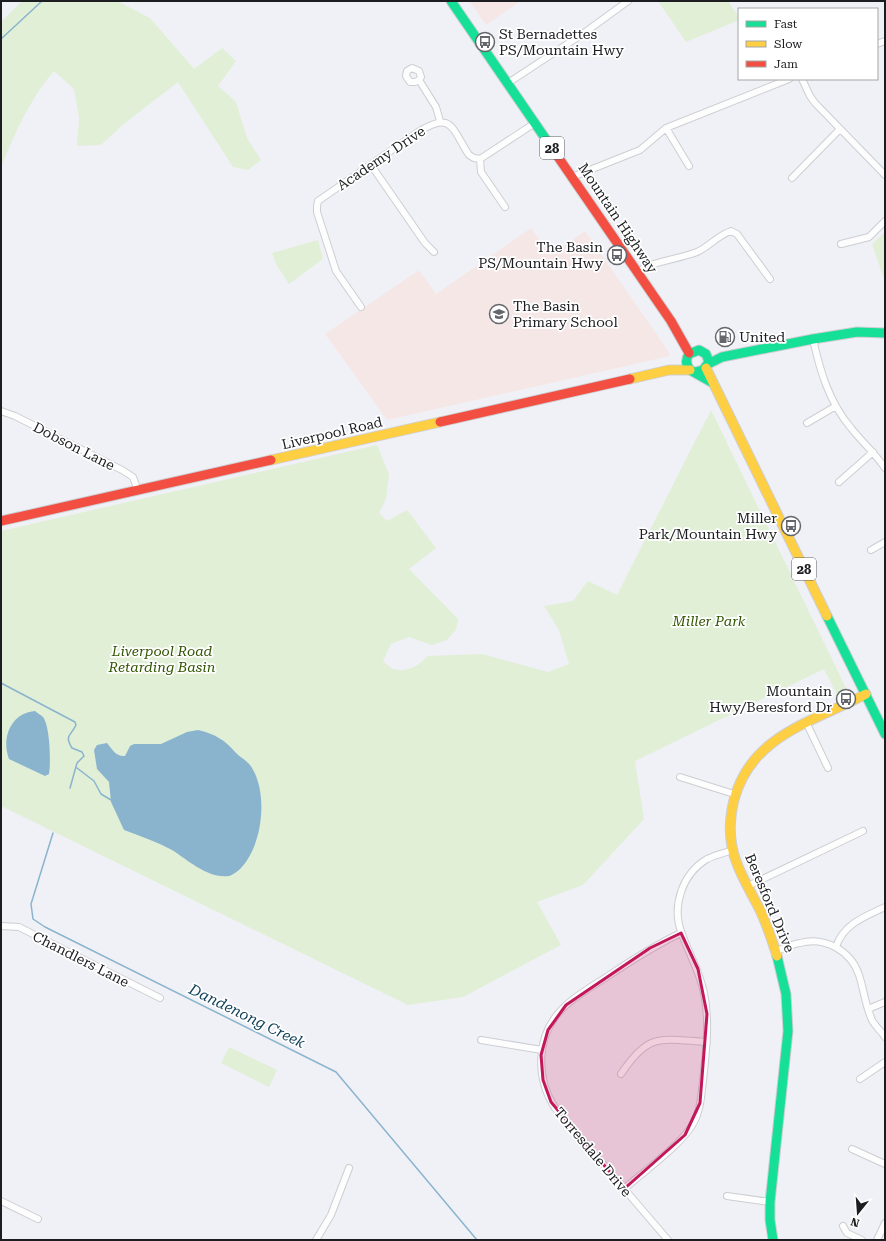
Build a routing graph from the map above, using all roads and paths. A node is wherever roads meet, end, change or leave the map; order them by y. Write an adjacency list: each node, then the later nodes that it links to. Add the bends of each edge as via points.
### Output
1 (451, 1): 6 (main road, Mountain Highway / 28)
2 (628, 1): 6 (street)
3 (419, 80): 7 (street, via 436,107)
4 (786, 80): 9 (street)
5 (802, 80): 10 (street, via 810,96)
6 (508, 83): 8 (main road, Mountain Highway / 28)
7 (440, 121): 11 (street, Academy Drive, via 450,125 469,155); 12 (street, Academy Drive, via 418,132)
8 (535, 123): 11 (street); 15 (main road, Mountain Highway / 28)
9 (666, 128): 13 (street); 15 (street, via 640,150)
10 (840, 129): 14 (street); 16 (street)
11 (480, 159): 17 (street, via 481,172)
12 (371, 164): 20 (street, via 425,243); 23 (street, Academy Drive, via 318,201 316,206 336,271)
13 (689, 166)
14 (885, 175)
15 (572, 177): 21 (main road, Mountain Highway / 28)
16 (792, 178)
17 (505, 207)
18 (885, 221): 19 (street, via 869,237)
19 (841, 244)
20 (434, 252)
21 (637, 272): 22 (street, via 649,265 698,252 731,230 737,234); 26 (main road, Mountain Highway / 28)
22 (770, 280)
23 (361, 307)
24 (885, 333): 25 (main road, via 857,332)
25 (813, 339): 28 (main road); 33 (street, via 820,371)
26 (690, 353): 27 (main road, via 704,351); 30 (main road, Liverpool Road); 31 (main road, 28, via 686,362)
27 (706, 354): 28 (main road); 29 (main road, 28)
28 (722, 357): 29 (main road)
29 (707, 366): 31 (main road, via 703,370); 32 (main road, 28)
30 (669, 370): 31 (main road, Liverpool Road); 40 (main road, Liverpool Road)
31 (693, 371): 32 (main road)
32 (713, 383): 44 (main road, 28)
33 (836, 406): 35 (street); 36 (street, via 851,429)
34 (1, 411): 40 (street, Dobson Lane, via 122,470 133,477)
35 (807, 423)
36 (872, 452): 37 (street); 39 (street)
37 (883, 460): 38 (street)
38 (885, 468)
39 (839, 482)
40 (138, 491): 41 (main road, Liverpool Road)
41 (1, 521)
42 (885, 542): 43 (street)
43 (871, 550)
44 (866, 694): 45 (main road, Beresford Drive); 46 (main road, 28)
45 (806, 724): 47 (street); 49 (main road, Beresford Drive, via 769,744 752,762)
46 (885, 734)
47 (828, 768)
48 (680, 778): 49 (street)
49 (734, 794): 51 (main road, Beresford Drive, via 730,831)
50 (863, 831): 52 (street)
51 (733, 850): 52 (main road, Beresford Drive); 55 (street, via 707,859 689,877 678,902)
52 (748, 886): 57 (main road, Beresford Drive)
53 (885, 907): 56 (street, via 856,921 846,930)
54 (1, 926): 58 (street, Chandlers Lane, via 19,927)
55 (681, 933): 63 (street, via 698,969 704,992); 64 (street, Torresdale Drive, via 650,948 566,1005 548,1030)
56 (836, 947): 57 (street, via 801,942); 60 (street, via 855,966)
57 (777, 951): 74 (main road, Beresford Drive, via 786,996 788,1039)
58 (160, 998)
59 (885, 1002): 60 (street)
60 (868, 1009): 61 (street)
61 (885, 1037)
62 (481, 1040): 64 (street)
63 (707, 1042): 66 (street, via 658,1040 648,1044 633,1056); 71 (street, via 700,1103 694,1122 685,1135)
64 (542, 1050): 71 (street, Torresdale Drive, via 543,1080 551,1102)
65 (885, 1062): 67 (street)
66 (621, 1074)
67 (860, 1079)
68 (852, 1149): 69 (street)
69 (885, 1164)
70 (349, 1168): 78 (street, via 336,1203)
71 (624, 1189): 79 (street, Torresdale Drive)
72 (727, 1196): 74 (street)
73 (1, 1201): 75 (street)
74 (770, 1202): 80 (main road, Beresford Drive)
75 (38, 1219)
76 (885, 1223): 82 (street)
77 (843, 1226): 81 (street, via 847,1233)
78 (316, 1240)
79 (668, 1240)
80 (773, 1240)
81 (862, 1240)
82 (877, 1240)

